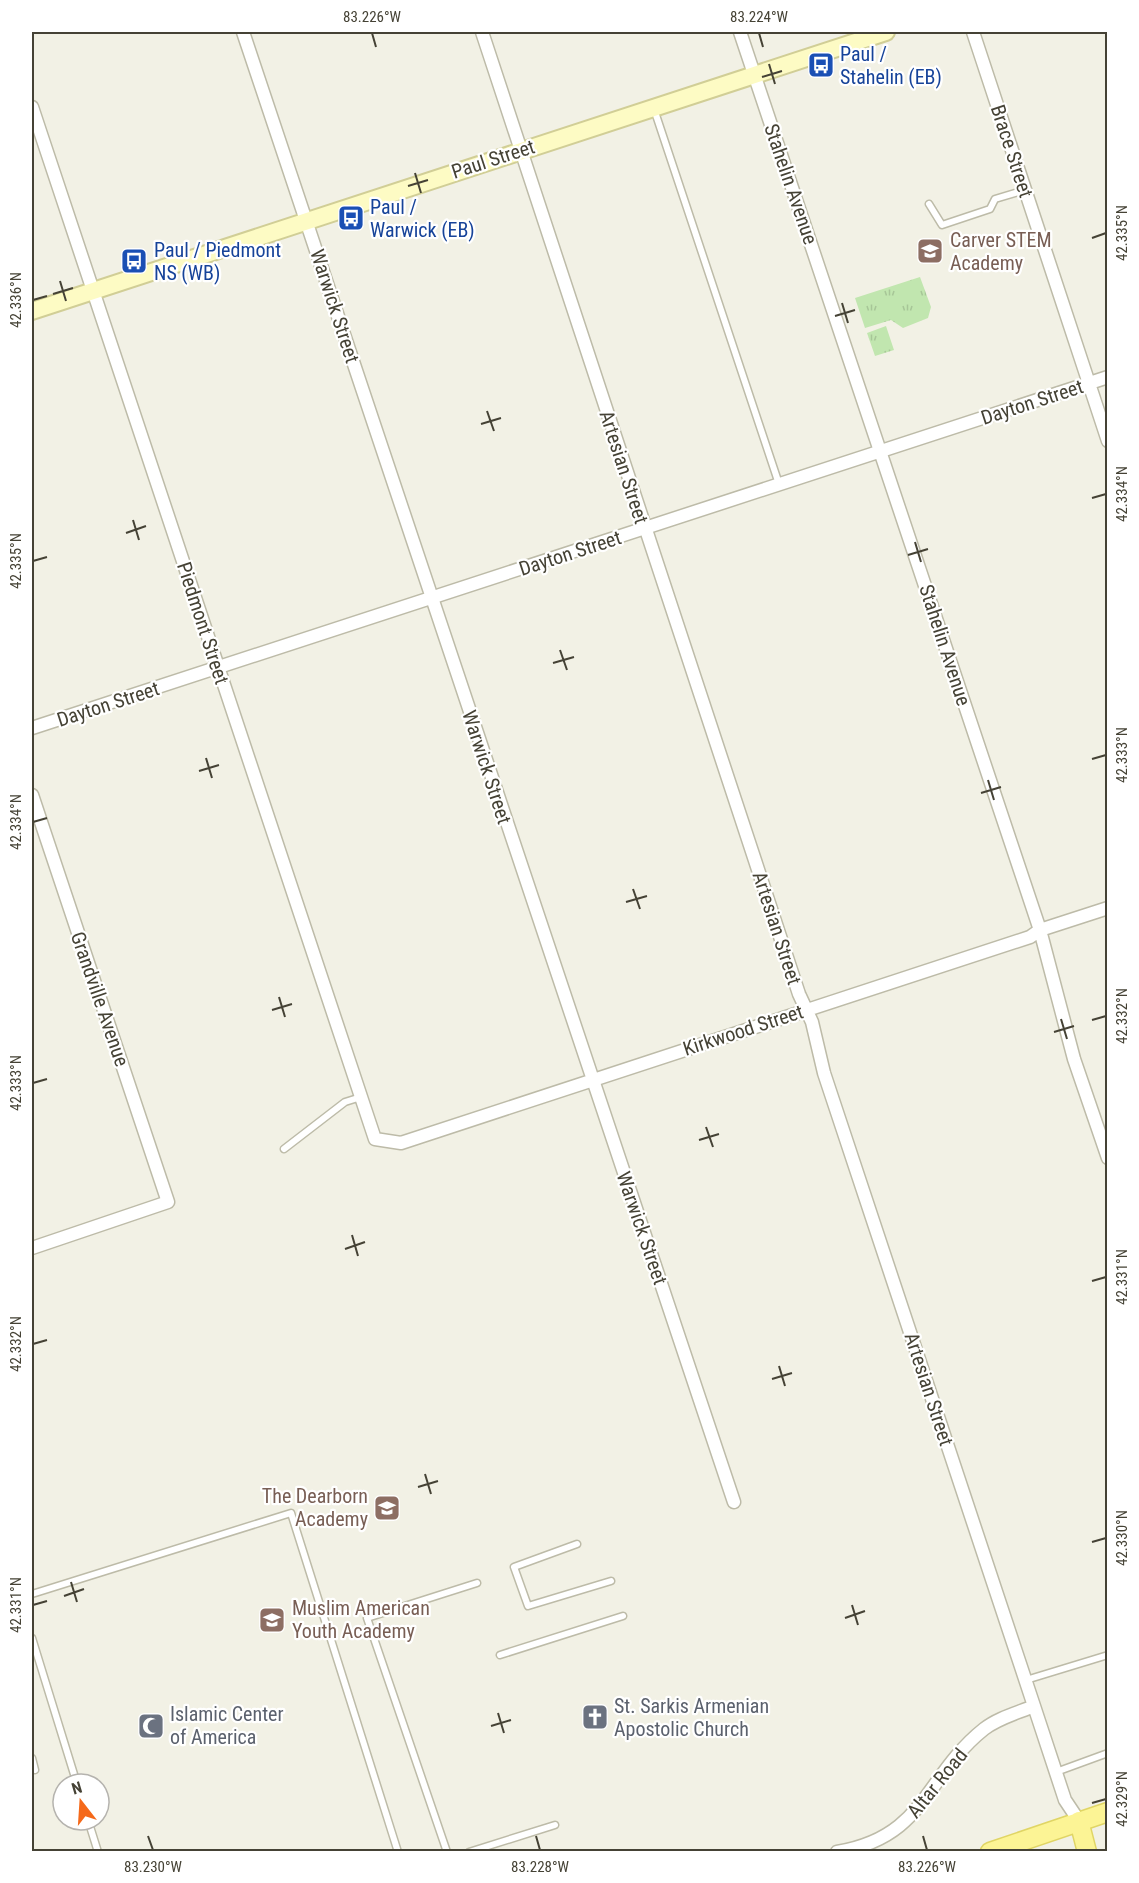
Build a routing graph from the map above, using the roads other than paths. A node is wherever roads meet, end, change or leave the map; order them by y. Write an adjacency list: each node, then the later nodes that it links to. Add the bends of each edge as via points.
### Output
1 (243, 32): 12 (street, Warwick Street)
2 (482, 32): 9 (street, Artesian Street)
3 (740, 32): 6 (street, Stahelin Avenue)
4 (886, 32): 6 (street, Paul Street)
5 (973, 32): 10 (street, Brace Street)
6 (754, 74): 8 (street, Paul Street); 18 (street, Stahelin Avenue)
7 (32, 106): 13 (street, Piedmont Street)
8 (654, 107): 9 (street, Paul Street); 19 (lane)
9 (522, 150): 12 (street, Paul Street); 20 (street, Artesian Street)
10 (1025, 190): 11 (lane, via 995,199 990,209 942,225); 16 (street, Brace Street)
11 (929, 204)
12 (307, 221): 13 (street, Paul Street); 21 (street, Warwick Street)
13 (92, 291): 14 (street, Paul Street); 22 (street, Piedmont Street)
14 (32, 311)
15 (1107, 377): 16 (street, Dayton Street)
16 (1088, 384): 17 (street, Brace Street); 18 (street, Dayton Street)
17 (1107, 441)
18 (881, 452): 19 (street, Dayton Street); 26 (street, Stahelin Avenue)
19 (780, 484): 20 (street, Dayton Street)
20 (644, 529): 21 (street, Dayton Street); 27 (street, Artesian Street)
21 (431, 598): 22 (street, Dayton Street); 28 (street, Warwick Street)
22 (218, 668): 23 (street, Dayton Street); 29 (street, Piedmont Street)
23 (32, 728)
24 (32, 795): 33 (street, Grandville Avenue, via 168,1202)
25 (1107, 908): 26 (street, Kirkwood Street)
26 (1040, 930): 27 (street, Kirkwood Street, via 1030,937); 32 (street, Stahelin Avenue, via 1074,1059)
27 (806, 1010): 28 (street, Kirkwood Street); 43 (street, Artesian Street)
28 (591, 1080): 30 (street, Kirkwood Street, via 401,1143); 34 (street, Warwick Street)
29 (361, 1097): 30 (street, Piedmont Street); 31 (lane, via 345,1102)
30 (375, 1139)
31 (284, 1149)
32 (1107, 1158)
33 (32, 1248)
34 (734, 1502)
35 (577, 1544): 36 (lane, via 514,1567 528,1606)
36 (611, 1581)
37 (477, 1583): 56 (lane, via 367,1618)
38 (32, 1594): 55 (lane, via 291,1514)
39 (622, 1616): 41 (lane)
40 (32, 1638): 48 (lane)
41 (500, 1655)
42 (1107, 1655): 43 (lane)
43 (1025, 1680): 44 (street, Artesian Street)
44 (1034, 1707): 49 (street, Artesian Street); 58 (street, Altar Road, via 985,1728 916,1812 897,1828 879,1840)
45 (1107, 1753): 49 (lane)
46 (32, 1758): 47 (lane)
47 (35, 1770)
48 (73, 1772)
49 (1056, 1772): 51 (street, Artesian Street, via 1065,1800)
50 (1107, 1812): 51 (main road)
51 (1079, 1821): 59 (main road); 60 (main road)
52 (555, 1825): 57 (lane)
53 (92, 1832): 54 (lane)
54 (98, 1851)
55 (398, 1851)
56 (447, 1851)
57 (469, 1851)
58 (837, 1851)
59 (990, 1851)
60 (1087, 1851)

